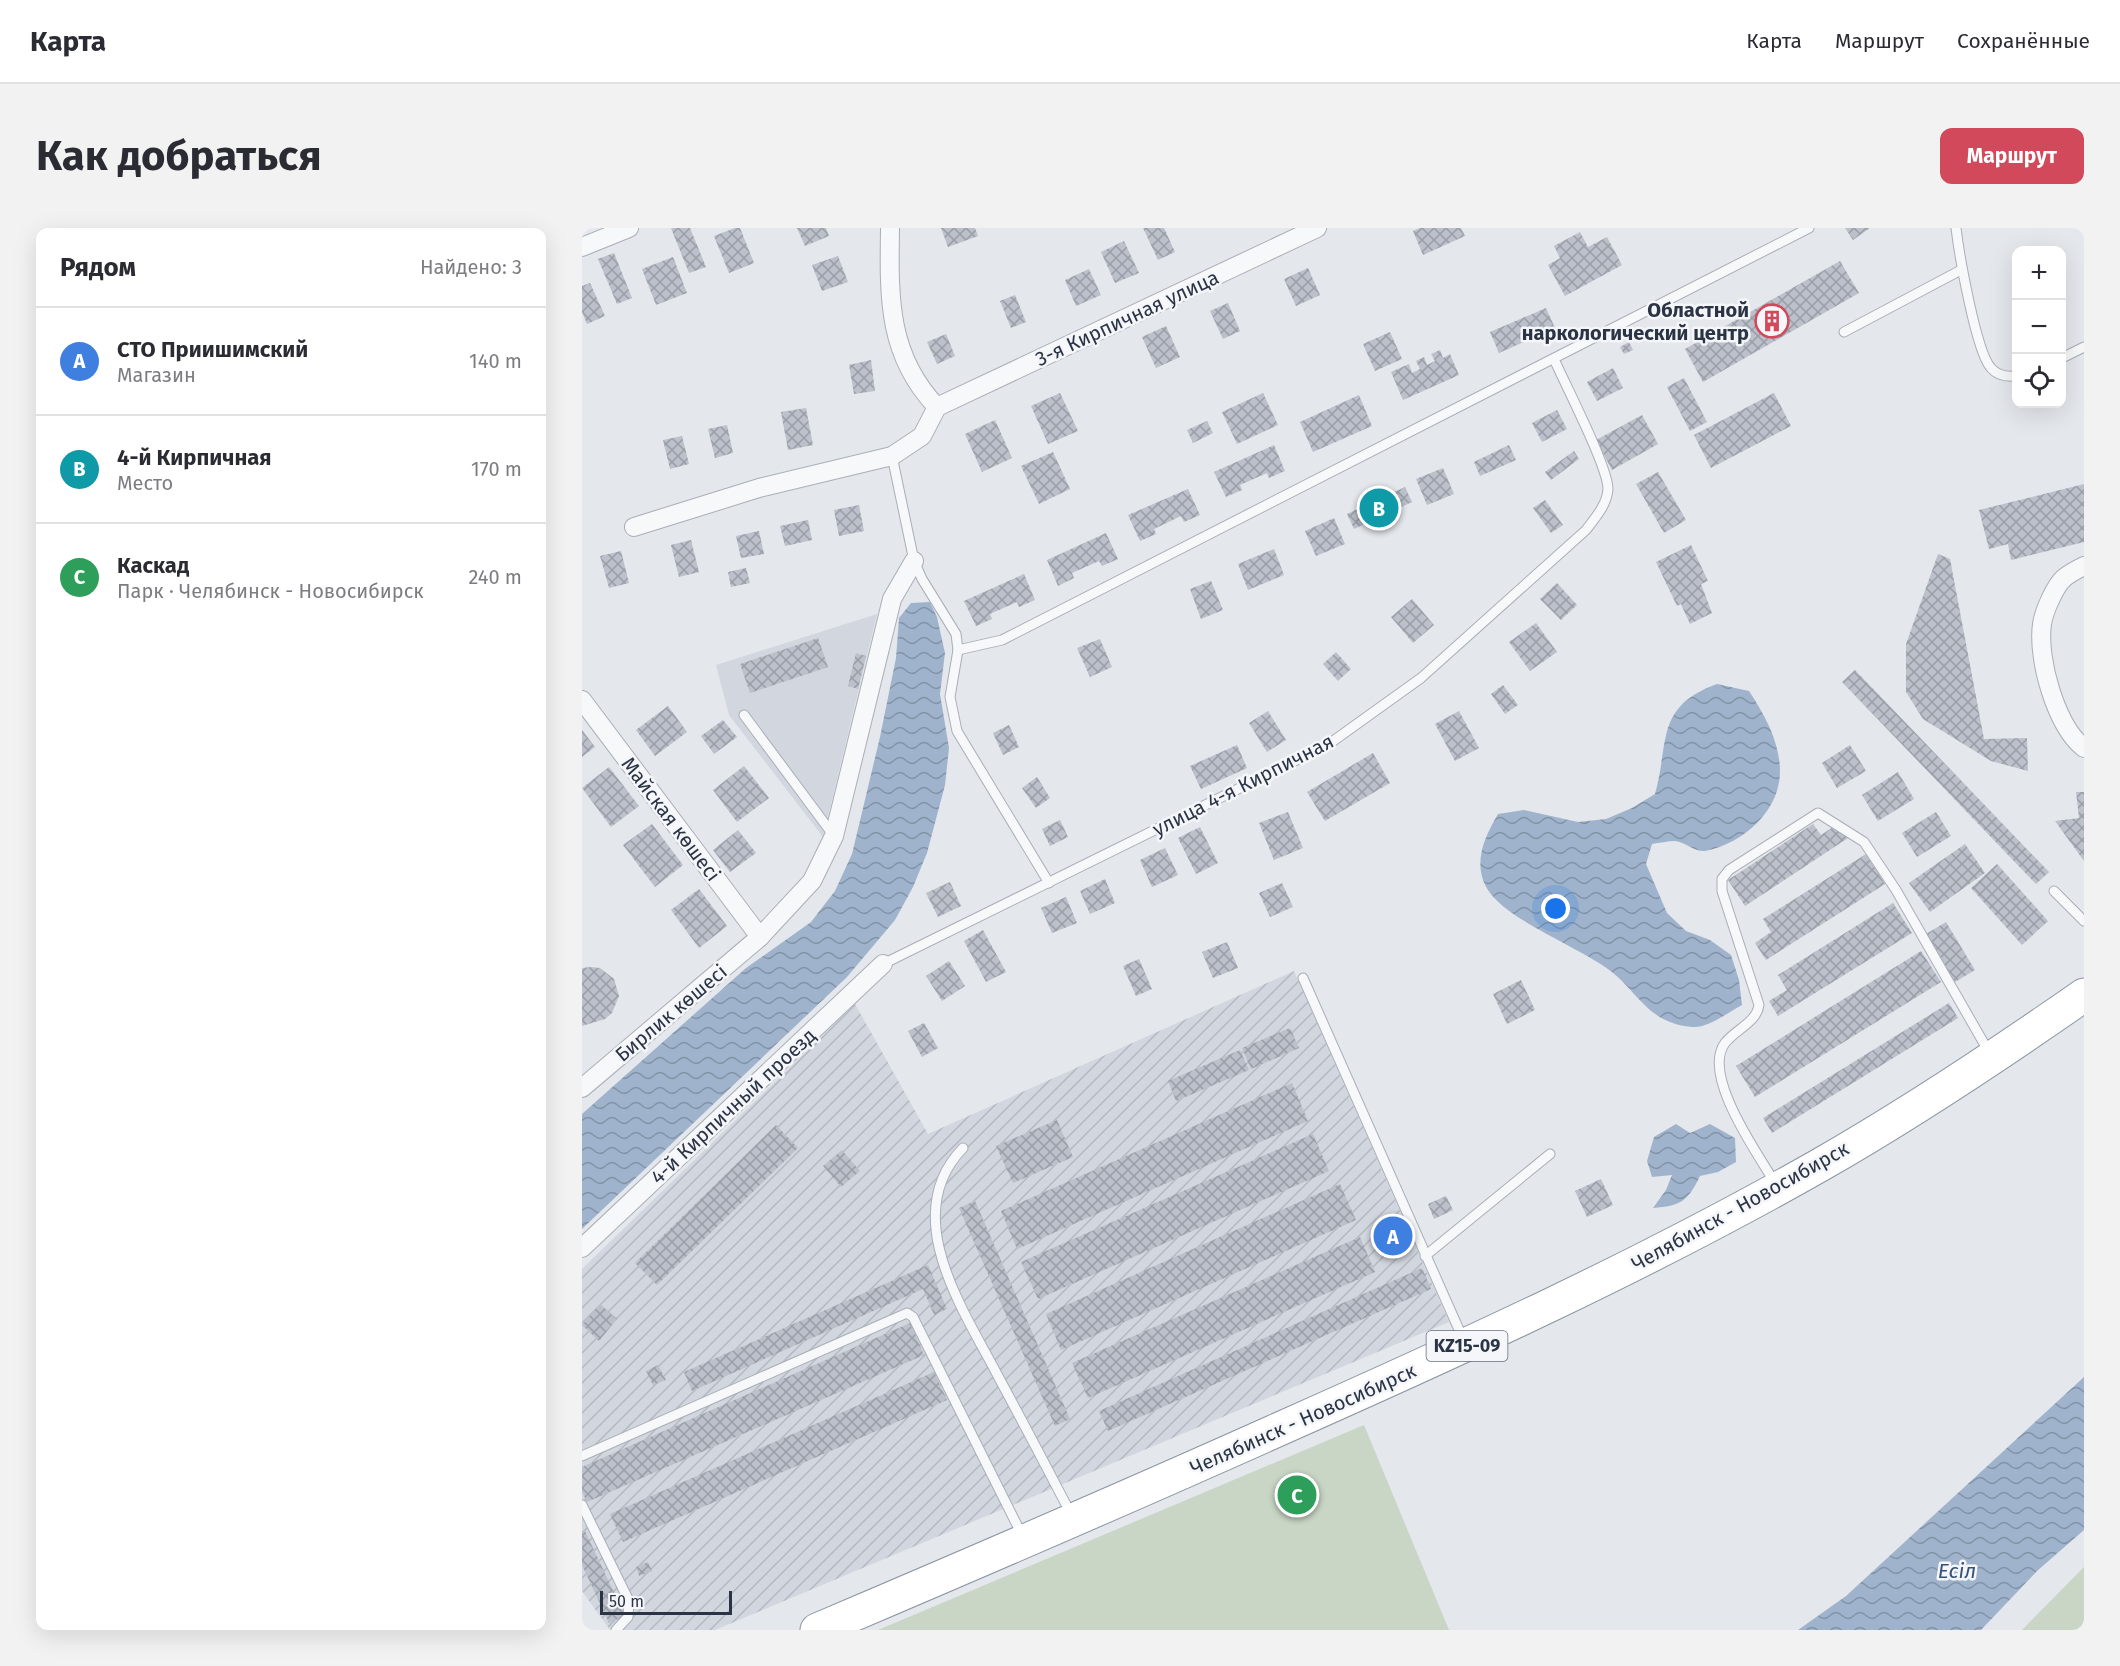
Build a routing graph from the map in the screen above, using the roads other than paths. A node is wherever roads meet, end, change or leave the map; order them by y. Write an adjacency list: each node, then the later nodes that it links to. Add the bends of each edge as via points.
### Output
1 (629, 228): 6 (street)
2 (890, 228): 13 (street, via 889,287 901,353 911,375)
3 (1317, 228): 13 (street, 3-я Кирпичная улица)
4 (1809, 228): 11 (lane)
5 (1956, 228): 7 (lane)
6 (582, 247)
7 (1961, 270): 8 (lane); 12 (lane, via 1986,362 1998,374)
8 (1844, 332)
9 (2084, 348): 10 (lane)
10 (2066, 356)
11 (1554, 359): 18 (lane, via 1002,640); 23 (lane, улица 4-я Кирпичная, via 1603,469 1608,489 1602,509 1586,530 1421,678 1329,744)
12 (2012, 376)
13 (937, 407): 14 (street, via 922,436)
14 (892, 456): 15 (street, via 759,488); 16 (lane)
15 (634, 527)
16 (914, 561): 18 (lane, via 950,620); 22 (street, Бирлик көшесі, via 886,618)
17 (2084, 566): 21 (street, via 2063,579 2042,623 2049,687 2062,719)
18 (958, 650): 23 (lane, via 950,697 957,731)
19 (582, 700): 26 (street, Майская көшесі)
20 (744, 715): 22 (lane)
21 (2084, 748)
22 (834, 836): 26 (street, Бирлик көшесі, via 812,881)
23 (1049, 883): 27 (lane, улица 4-я Кирпичная)
24 (2054, 891): 25 (lane)
25 (2084, 921)
26 (760, 937): 31 (street, Бирлик көшесі)
27 (883, 964): 35 (street, 4-й Кирпичный проезд)
28 (1303, 978): 36 (lane)
29 (2084, 995): 30 (highway, Челябинск - Новосибирск / KZ15-09)
30 (1993, 1059): 34 (highway, Челябинск - Новосибирск / KZ15-09); 34 (lane, via 1864,842 1818,813 1729,870 1722,879 1722,891 1759,1005 1756,1015 1723,1045 1723,1088)
31 (582, 1088)
32 (963, 1149): 40 (lane, via 949,1162 936,1196 939,1250 956,1298)
33 (1550, 1154): 36 (lane)
34 (1778, 1188): 37 (highway, Челябинск - Новосибирск / KZ15-09)
35 (582, 1248)
36 (1425, 1256): 37 (lane)
37 (1466, 1346): 40 (highway, Челябинск - Новосибирск / KZ15-09)
38 (582, 1456): 41 (lane, via 907,1313 924,1338)
39 (582, 1505): 42 (lane, via 629,1601 628,1617)
40 (1074, 1521): 41 (highway, Челябинск - Новосибирск / KZ15-09)
41 (1025, 1542): 43 (highway, Челябинск - Новосибирск / KZ15-09)
42 (616, 1630)
43 (817, 1630)

